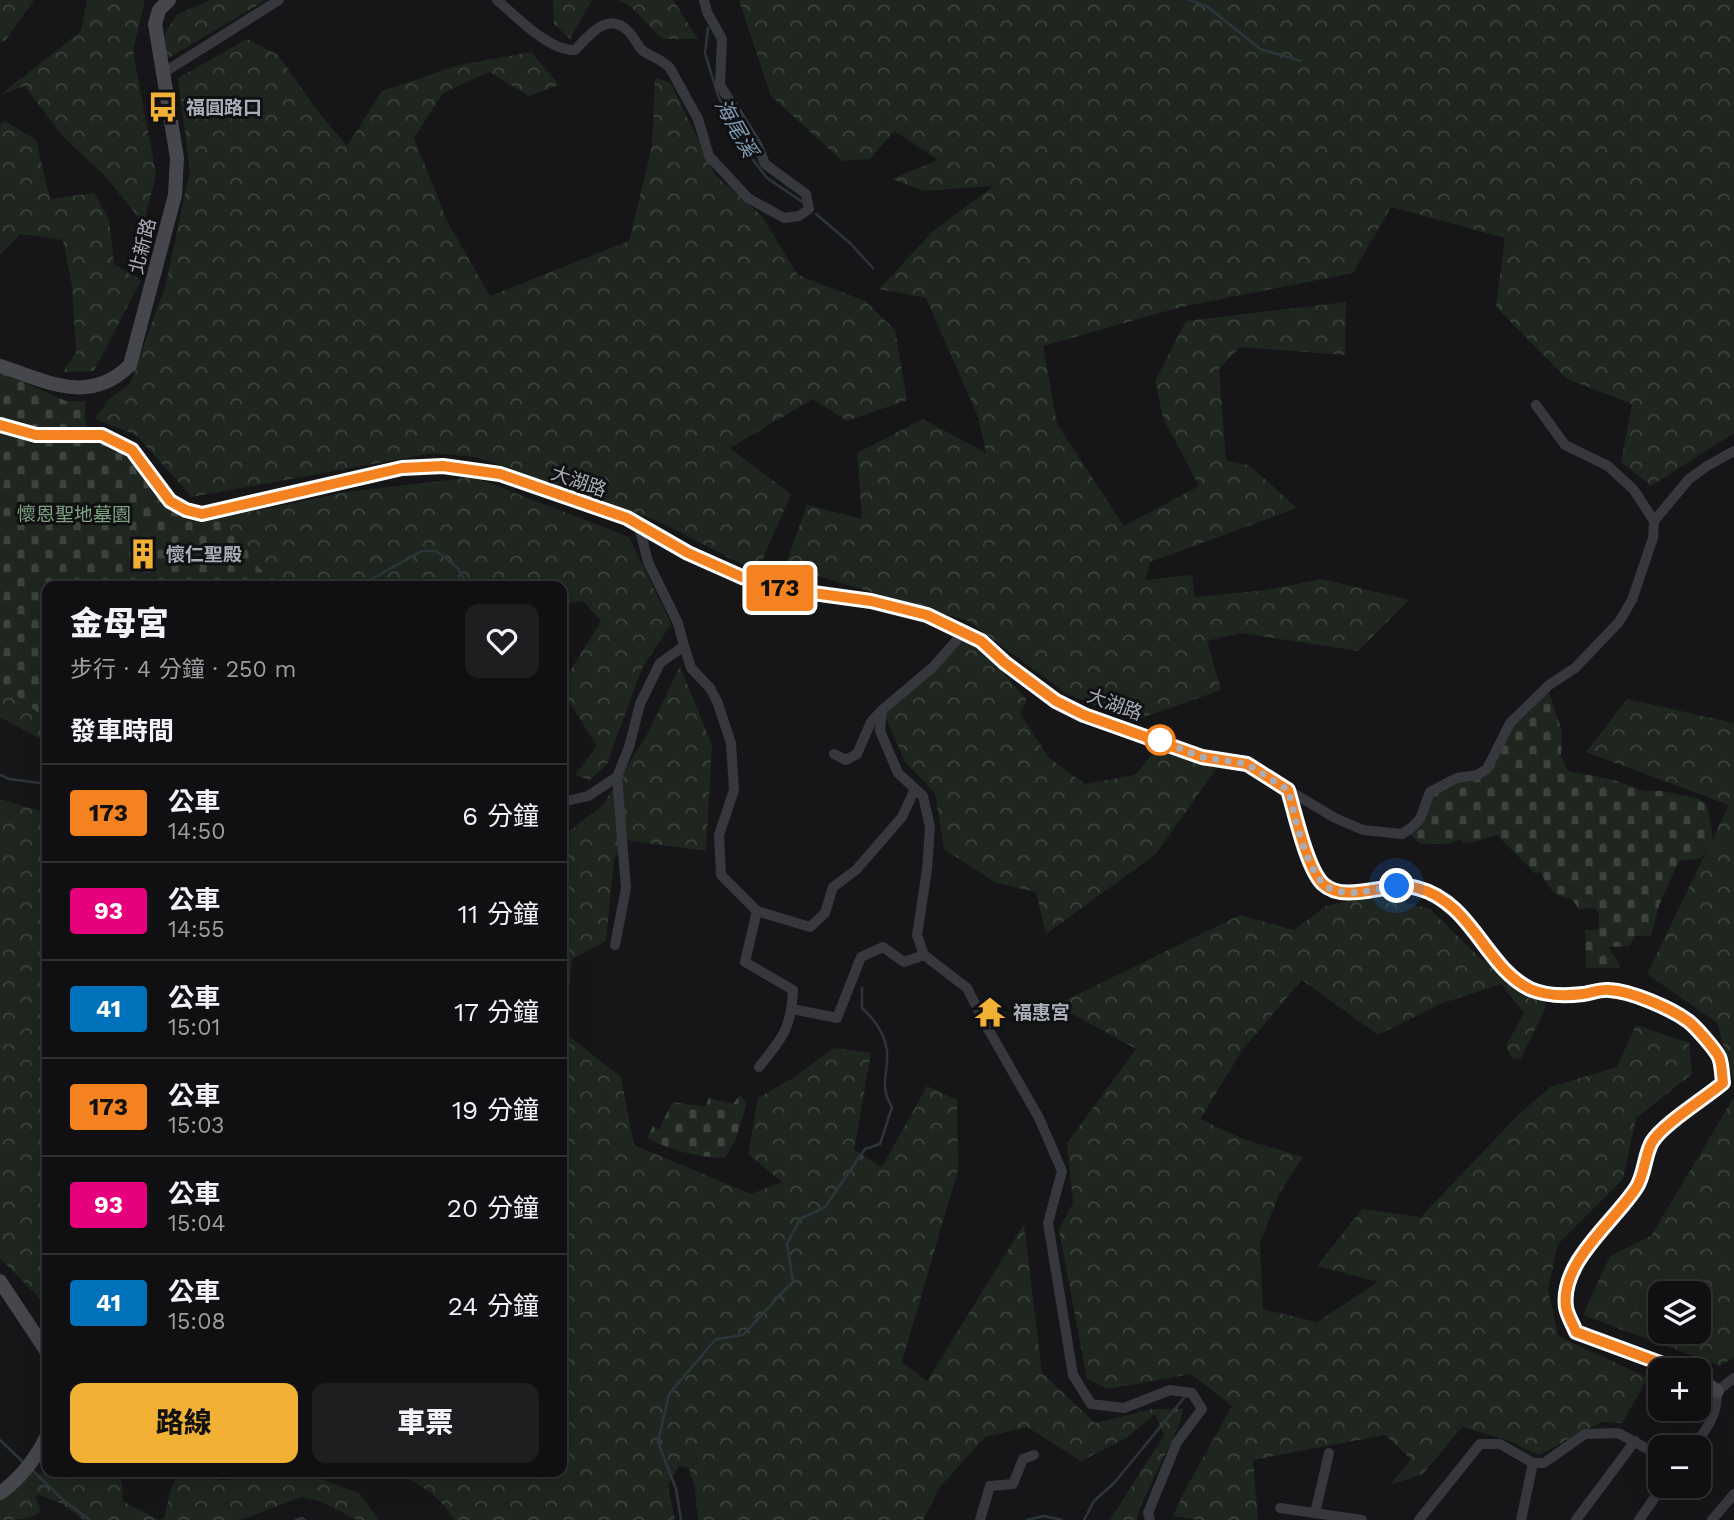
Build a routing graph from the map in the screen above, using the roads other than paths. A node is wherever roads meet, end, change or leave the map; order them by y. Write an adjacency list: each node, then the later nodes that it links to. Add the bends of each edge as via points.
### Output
1 (169, 0): 5 (street, 北新路, via 159,10 155,24)
2 (279, 0): 5 (street)
3 (498, 0): 4 (street, via 565,51 576,50 602,25 627,30 642,50 670,68 698,119 709,156 748,198 783,218 799,216 809,209 806,194 765,164 720,85 722,39)
4 (704, 0)
5 (163, 73): 6 (street, 北新路, via 177,158 176,195 130,365 118,377 93,387 66,388)
6 (0, 366)
7 (1536, 405): 10 (street, via 1565,445 1608,466 1634,490)
8 (0, 425): 11 (street, 大湖路, via 36,435 102,435 132,450 170,501 202,514 370,474 443,466 500,474)
9 (1734, 451): 10 (street, via 1689,479)
10 (1654, 521): 18 (street, via 1653,538 1632,600 1619,622 1576,668 1549,685 1510,723 1487,769 1430,792 1420,819 1411,828 1402,834 1363,830)
11 (639, 526): 12 (street, 大湖路, via 742,577 784,589 871,601 927,615); 13 (street, via 648,562 678,623)
12 (964, 632): 14 (street, via 933,667); 18 (street, 大湖路, via 1056,701 1084,715 1202,757 1247,764)
13 (684, 646): 16 (street, via 660,663 640,704); 20 (street, via 691,668 717,701 732,743 734,790 719,835 721,875)
14 (882, 710): 15 (street, via 870,722 857,754 846,760); 17 (street, via 880,731 898,773)
15 (834, 754)
16 (617, 777): 19 (street, via 588,796); 21 (street, via 626,888)
17 (915, 789): 20 (street, via 902,817 856,870 834,887 825,914 810,927); 22 (street, via 923,796 930,827 917,935)
18 (1288, 790): 27 (street, via 1307,855 1322,883 1333,890 1397,886 1436,895 1454,907 1509,973 1530,989 1552,995 1608,990 1642,998 1689,1021 1719,1057 1723,1083 1653,1142 1637,1187 1569,1276 1566,1307 1576,1332)
19 (567, 801)
20 (757, 911): 23 (street, via 746,962 793,990)
21 (615, 945)
22 (924, 956): 23 (street, via 904,962 883,947 861,957 837,1018); 44 (street, via 967,988 1039,1118 1062,1171 1048,1223 1073,1375 1091,1404 1124,1408 1170,1390 1192,1393 1202,1409 1177,1442 1148,1513)
23 (792, 1009): 24 (street, via 785,1035)
24 (760, 1067)
25 (0, 1281): 26 (street)
26 (42, 1344)
27 (1648, 1359)
28 (1734, 1378): 30 (street)
29 (1711, 1392): 30 (street)
30 (1717, 1398): 31 (street)
31 (1702, 1435)
32 (1635, 1441): 34 (street); 37 (street, via 1618,1433 1585,1434 1544,1463); 48 (street)
33 (42, 1446): 38 (street)
34 (1648, 1448)
35 (1329, 1453): 42 (street)
36 (1034, 1455): 43 (street, via 1023,1459 1013,1484 990,1486)
37 (1533, 1462): 46 (street, via 1500,1444 1480,1444); 47 (street)
38 (6, 1489)
39 (1734, 1494): 50 (street)
40 (1655, 1498): 49 (street)
41 (1280, 1508): 42 (street)
42 (1315, 1513): 45 (street)
43 (980, 1520)
44 (1150, 1520)
45 (1362, 1520)
46 (1419, 1520)
47 (1521, 1520)
48 (1576, 1520)
49 (1639, 1520)
50 (1712, 1520)

